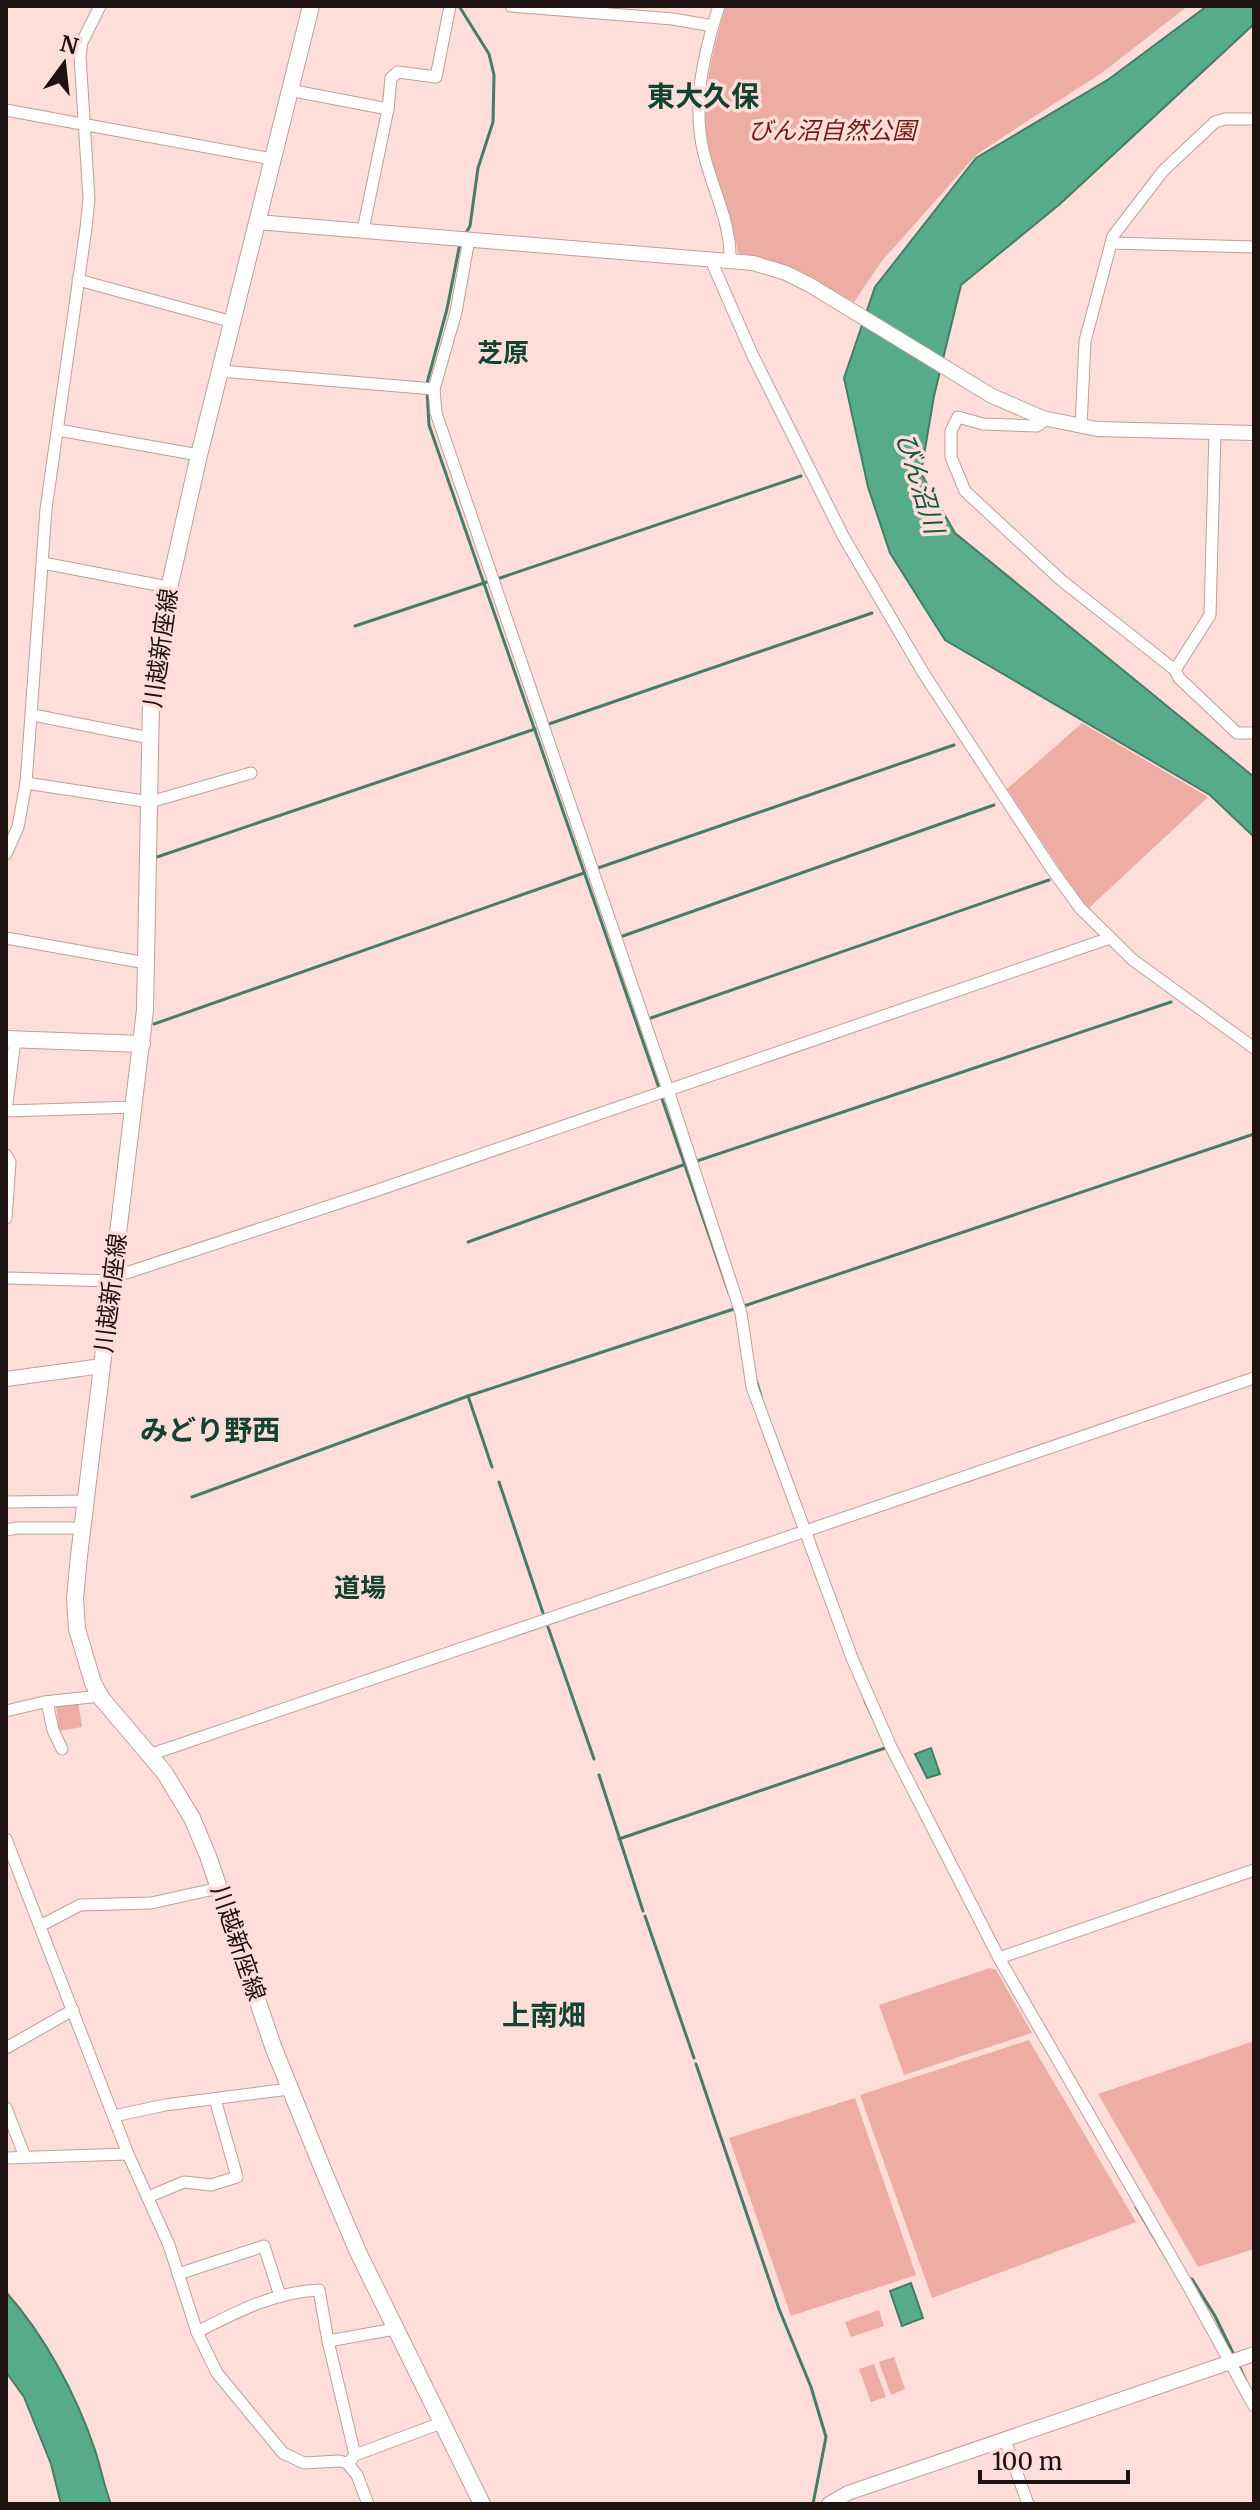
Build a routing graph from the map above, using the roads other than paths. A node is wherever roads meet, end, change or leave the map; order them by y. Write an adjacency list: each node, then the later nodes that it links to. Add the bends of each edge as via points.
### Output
1 (100, 6): 11 (street, via 82,42)
2 (311, 6): 7 (main road, 川越新座線)
3 (450, 6): 8 (street, via 436,77 398,72 391,78)
4 (511, 6): 6 (street)
5 (719, 6): 6 (street)
6 (713, 26): 19 (street, via 700,82 699,126 730,238)
7 (289, 90): 8 (street); 12 (main road, 川越新座線)
8 (388, 109): 14 (street)
9 (6, 110): 11 (street)
10 (1254, 119): 16 (street, via 1215,122 1163,171)
11 (84, 123): 12 (street); 20 (street, via 89,199)
12 (272, 159): 13 (main road, 川越新座線)
13 (257, 222): 14 (street); 21 (main road, 川越新座線)
14 (363, 230): 15 (street)
15 (469, 239): 18 (street); 23 (street)
16 (1111, 243): 17 (street); 25 (street, via 1085,341)
17 (1254, 247)
18 (710, 258): 19 (street); 41 (street, via 843,536 909,649 1051,868)
19 (730, 260): 24 (street, via 786,273 1005,403)
20 (78, 280): 21 (street); 26 (street)
21 (233, 322): 22 (main road, 川越新座線)
22 (220, 371): 23 (street); 29 (main road, 川越新座線)
23 (434, 389): 46 (street, via 441,428)
24 (1047, 419): 25 (street); 32 (street, via 1037,426 983,424 958,417 950,444 959,480 1061,580)
25 (1081, 427): 27 (street)
26 (58, 430): 29 (street); 30 (street)
27 (1215, 432): 28 (street); 32 (street, via 1210,615)
28 (1254, 433)
29 (199, 455): 31 (main road, 川越新座線)
30 (43, 563): 31 (street); 33 (street)
31 (168, 587): 35 (main road, 川越新座線, via 157,642)
32 (1175, 670): 34 (street, via 1237,733)
33 (33, 715): 35 (street); 37 (street)
34 (1254, 733)
35 (150, 738): 38 (main road, 川越新座線)
36 (251, 773): 38 (street)
37 (26, 783): 38 (street); 39 (street, via 18,827)
38 (150, 802): 42 (main road, 川越新座線)
39 (6, 854)
40 (6, 938): 42 (street)
41 (1110, 938): 45 (street); 46 (street)
42 (146, 963): 44 (main road, 川越新座線)
43 (11, 1039): 44 (main road); 48 (street)
44 (142, 1044): 47 (main road, 川越新座線)
45 (1254, 1048)
46 (668, 1090): 52 (street); 60 (street, via 741,1313 752,1387)
47 (135, 1107): 48 (street); 52 (main road, 川越新座線)
48 (6, 1111)
49 (6, 1155): 50 (street)
50 (6, 1218)
51 (6, 1278): 52 (street)
52 (113, 1279): 53 (main road, 川越新座線)
53 (102, 1366): 55 (street); 56 (main road, 川越新座線)
54 (1254, 1378): 60 (street)
55 (6, 1379)
56 (86, 1501): 57 (street); 58 (main road, 川越新座線)
57 (6, 1502)
58 (83, 1528): 59 (street); 61 (main road, 川越新座線, via 77,1629)
59 (6, 1530)
60 (805, 1532): 65 (street); 70 (street, via 891,1747)
61 (100, 1696): 62 (street); 65 (main road, 川越新座線)
62 (47, 1702): 63 (street); 64 (street)
63 (6, 1711)
64 (62, 1749)
65 (149, 1755): 68 (main road, 川越新座線, via 183,1801)
66 (6, 1839): 69 (street)
67 (1254, 1870): 70 (street)
68 (219, 1888): 69 (street, via 151,1903 80,1905); 73 (main road, 川越新座線)
69 (40, 1926): 71 (street)
70 (999, 1958): 87 (street)
71 (73, 2010): 72 (street); 76 (street)
72 (6, 2048)
73 (289, 2089): 74 (street); 83 (main road, 川越新座線)
74 (215, 2099): 76 (street); 80 (street, via 237,2177 211,2185 184,2182)
75 (6, 2108): 78 (street)
76 (114, 2116): 77 (street)
77 (128, 2154): 78 (street); 80 (street)
78 (25, 2157): 79 (street)
79 (6, 2158)
80 (148, 2197): 81 (street)
81 (178, 2274): 82 (street, via 264,2246); 84 (street)
82 (280, 2296): 84 (street); 85 (street, via 319,2290)
83 (395, 2329): 85 (street); 89 (main road, 川越新座線)
84 (197, 2332): 91 (street, via 217,2373 283,2453 304,2463)
85 (328, 2341): 91 (street)
86 (1254, 2354): 87 (street)
87 (1230, 2363): 88 (street); 90 (street)
88 (1254, 2406)
89 (441, 2423): 91 (street); 93 (main road, 川越新座線)
90 (1005, 2440): 94 (street); 95 (street)
91 (351, 2459): 92 (street)
92 (368, 2504)
93 (482, 2504)
94 (829, 2504)
95 (1028, 2504)

